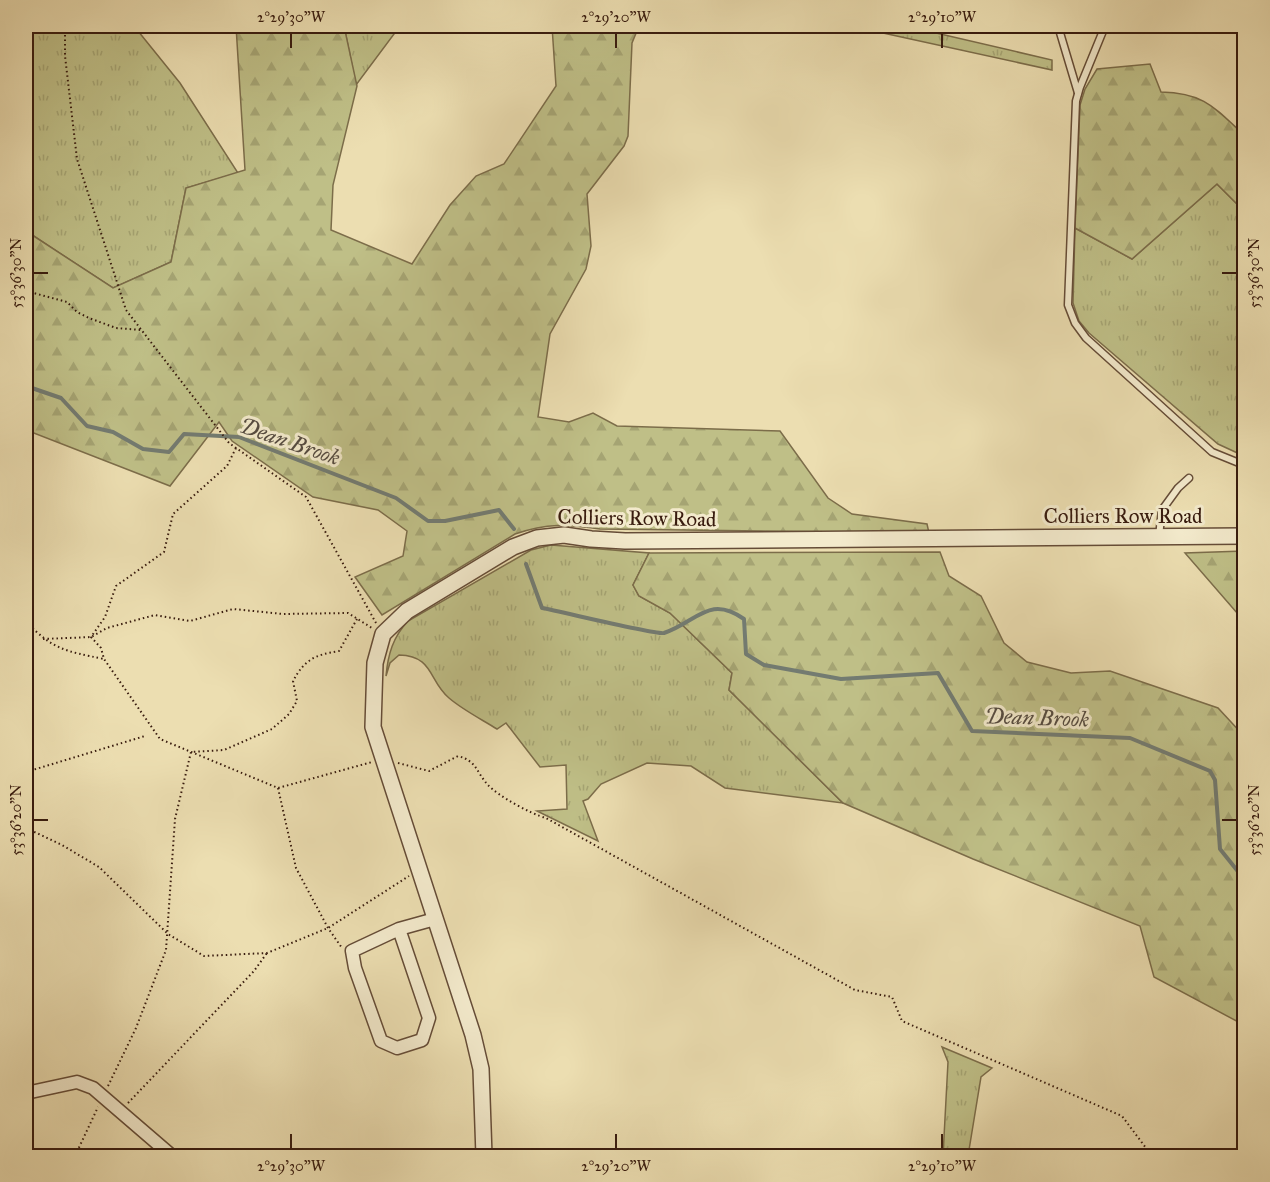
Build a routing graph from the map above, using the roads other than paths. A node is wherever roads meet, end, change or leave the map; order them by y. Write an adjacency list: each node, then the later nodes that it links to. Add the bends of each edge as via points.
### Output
1 (1058, 26): 3 (lane)
2 (1105, 26): 3 (lane)
3 (1078, 93): 4 (lane, via 1068,305 1075,323 1086,338 1212,452)
4 (1245, 465)
5 (1189, 478): 7 (lane, via 1162,510)
6 (1245, 536): 7 (street, Colliers Row Road)
7 (1159, 537): 8 (street, Colliers Row Road, via 625,541 564,535 537,538 513,547 406,611 383,634 375,663 373,727)
8 (435, 919): 9 (street); 12 (street, Colliers Row Road, via 481,1070)
9 (399, 929): 9 (street, via 352,951 381,1041 397,1048 422,1040 429,1018)
10 (26, 1093): 11 (street, via 77,1082 93,1088)
11 (172, 1156)
12 (484, 1156)

